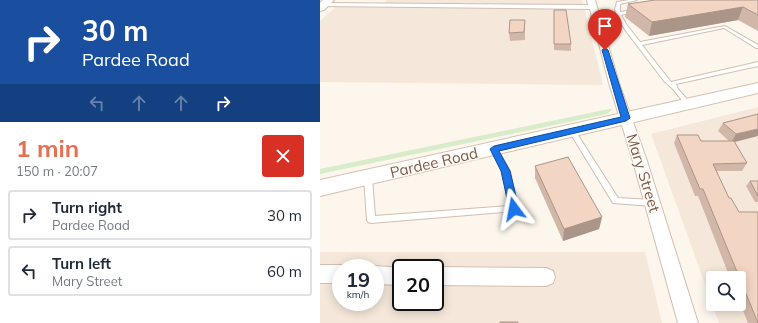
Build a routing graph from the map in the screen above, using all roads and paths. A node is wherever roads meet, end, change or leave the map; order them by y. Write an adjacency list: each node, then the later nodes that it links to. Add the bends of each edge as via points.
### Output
1 (635, 0): 5 (lane, via 618,3)
2 (324, 4): 3 (street)
3 (592, 4): 12 (street, Mary Street)
4 (640, 10): 5 (lane)
5 (617, 14): 6 (lane)
6 (639, 44): 7 (lane, via 726,27); 9 (lane)
7 (758, 46)
8 (758, 64): 9 (lane, via 676,82 672,84)
9 (674, 88): 11 (lane)
10 (758, 88): 11 (main road, Pardee Road)
11 (688, 104): 12 (main road, Pardee Road)
12 (626, 118): 13 (main road, Pardee Road); 17 (street, Mary Street)
13 (572, 131): 14 (main road, Pardee Road); 17 (lane, via 616,201)
14 (494, 149): 15 (main road, Pardee Road); 15 (lane, via 506,171 514,209 370,220)
15 (368, 178): 16 (main road, Pardee Road)
16 (320, 188)
17 (652, 203): 22 (street, Mary Street)
18 (320, 274): 19 (street)
19 (332, 274)
20 (444, 276): 21 (street)
21 (546, 277)
22 (688, 323)

